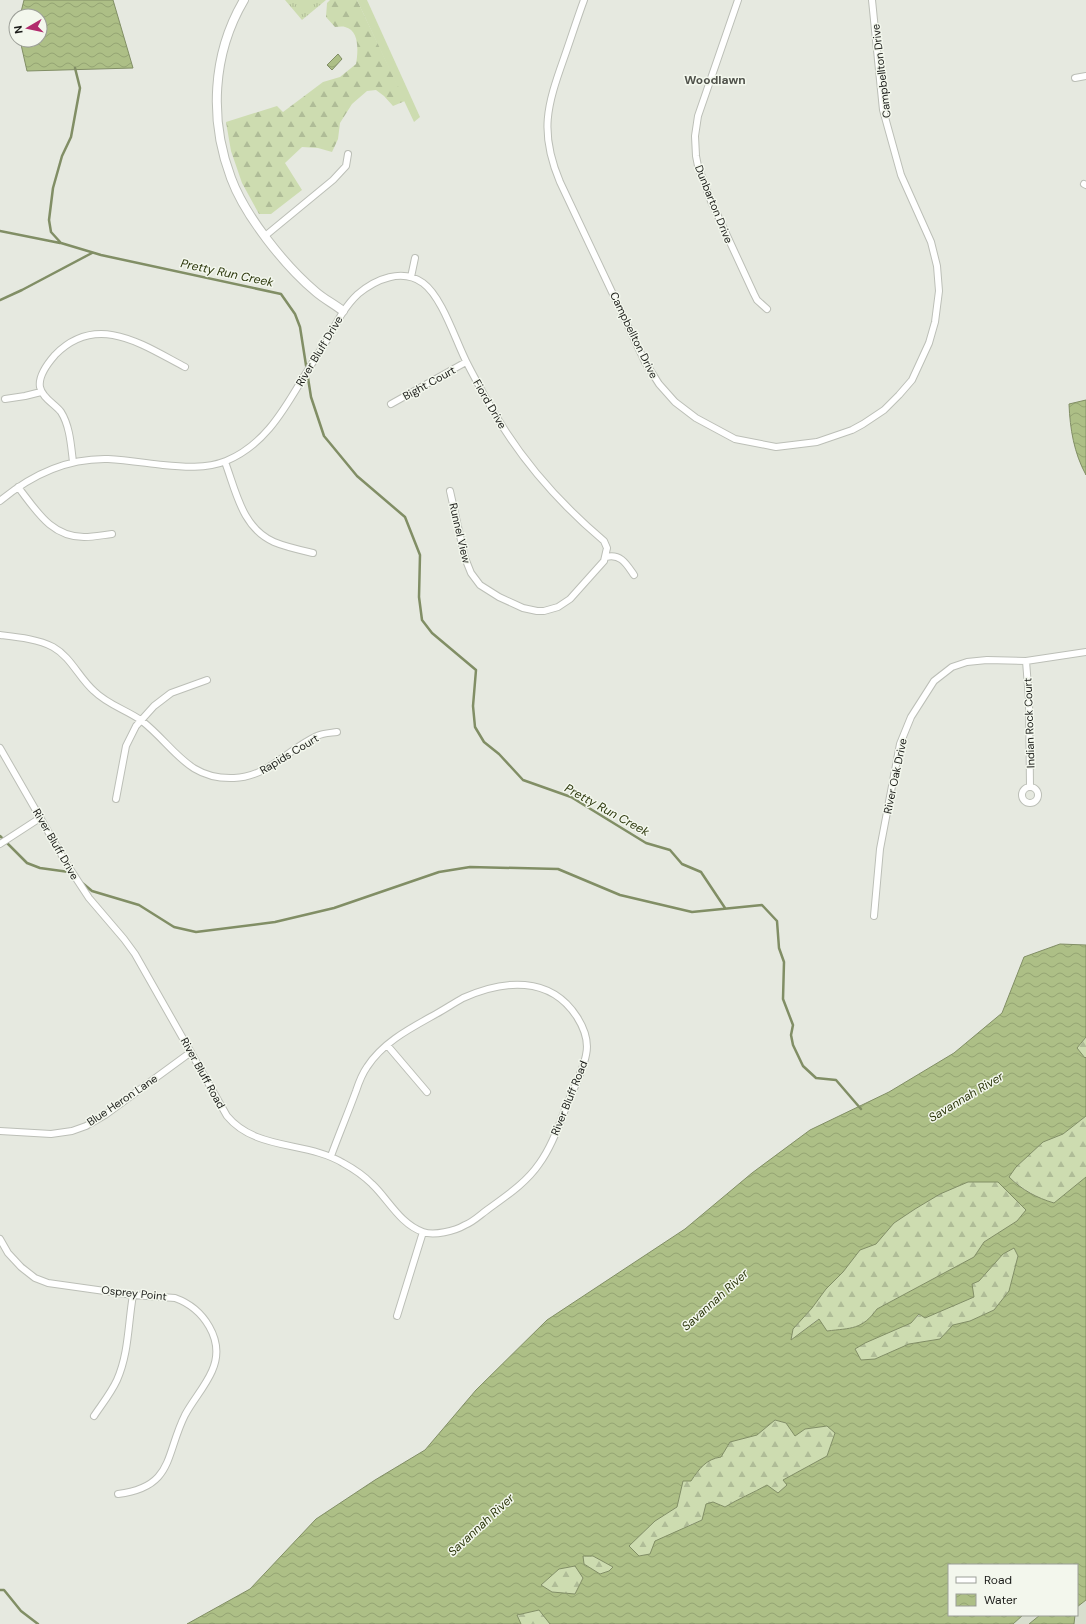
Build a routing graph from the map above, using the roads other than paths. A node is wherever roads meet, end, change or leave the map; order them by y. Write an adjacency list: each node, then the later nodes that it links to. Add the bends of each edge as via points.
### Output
1 (244, 0): 8 (street, River Bluff Drive, via 230,28 222,55 216,94 217,124 231,179)
2 (584, 0): 4 (street, Campbellton Drive, via 554,86 548,112 547,133 551,158 560,182 645,362 668,394 696,418 736,439 776,447 804,445 832,438 863,424 884,410 912,380 935,322 939,291 937,266 931,242 901,175 883,110)
3 (738, 0): 11 (street, Dunbarton Drive, via 698,116 695,151 701,176 754,294)
4 (872, 0)
5 (1086, 76): 6 (street)
6 (1075, 78)
7 (348, 154): 8 (street, via 346,166 333,180)
8 (265, 236): 12 (street, River Bluff Drive, via 316,292)
9 (415, 258): 10 (street)
10 (411, 277): 12 (street, via 397,276 380,280 356,296); 13 (street, Fiord Drive, via 428,287 439,303)
11 (767, 309)
12 (343, 311): 19 (street, River Bluff Drive, via 272,428 249,448)
13 (466, 362): 17 (street, Bight Court); 25 (street, Fiord Drive, via 493,411 528,463 562,502 604,541 607,548)
14 (185, 367): 15 (street, via 133,340 110,334 90,335 74,340 53,358 41,376)
15 (41, 392): 16 (street); 18 (street, via 58,408 65,419)
16 (5, 399)
17 (391, 404)
18 (73, 462): 19 (street, River Bluff Drive, via 111,459 185,468); 20 (street, River Bluff Drive, via 48,470)
19 (225, 462): 24 (street, via 244,514 254,527 274,543)
20 (18, 487): 22 (street, River Bluff Drive); 23 (street, via 40,516 58,531 83,537)
21 (450, 491): 25 (street, Runnel View, via 465,558 471,573 480,585 523,608 544,611 564,603 575,594)
22 (0, 500)
23 (112, 534)
24 (313, 553)
25 (606, 557): 26 (street, via 615,556 622,559)
26 (634, 575)
27 (0, 635): 31 (street, Rapids Court, via 40,642 54,648 101,698)
28 (1086, 652): 29 (street, River Oak Drive)
29 (1026, 661): 34 (street, Indian Rock Court); 38 (street, River Oak Drive, via 987,660 959,664 939,676 917,706 905,729 898,752 880,849)
30 (207, 680): 31 (street, via 171,693 154,706)
31 (142, 721): 32 (street, Rapids Court, via 188,765 206,774 232,778 258,774 318,735); 35 (street, via 132,732 126,746)
32 (337, 732)
33 (0, 748): 36 (street, River Bluff Drive)
34 (1030, 786)
35 (116, 798)
36 (40, 818): 37 (street); 39 (street, River Bluff Drive, via 89,898)
37 (0, 844)
38 (874, 916)
39 (120, 934): 41 (street, River Bluff Road, via 145,970)
40 (388, 1045): 42 (street); 44 (street, River Bluff Road, via 373,1059 362,1075); 45 (street, River Bluff Road, via 396,1037 463,999 496,988 522,984 541,988 560,997 574,1013 586,1038 587,1054 578,1079 550,1146 531,1175 514,1191 466,1225 442,1232)
41 (191, 1052): 43 (street, Blue Heron Lane, via 86,1126 51,1134); 44 (street, River Bluff Road, via 228,1116 238,1128 259,1139)
42 (427, 1092)
43 (0, 1131)
44 (331, 1156): 45 (street, River Bluff Road, via 362,1175 404,1219)
45 (423, 1232): 48 (street)
46 (0, 1239): 47 (street, Osprey Point, via 12,1259 35,1278 70,1287)
47 (133, 1295): 49 (street, via 127,1343 120,1371); 50 (street, Osprey Point, via 175,1298 196,1309 210,1329 216,1358 212,1371 184,1418 164,1470 153,1482 140,1490)
48 (397, 1316)
49 (94, 1416)
50 (118, 1494)

